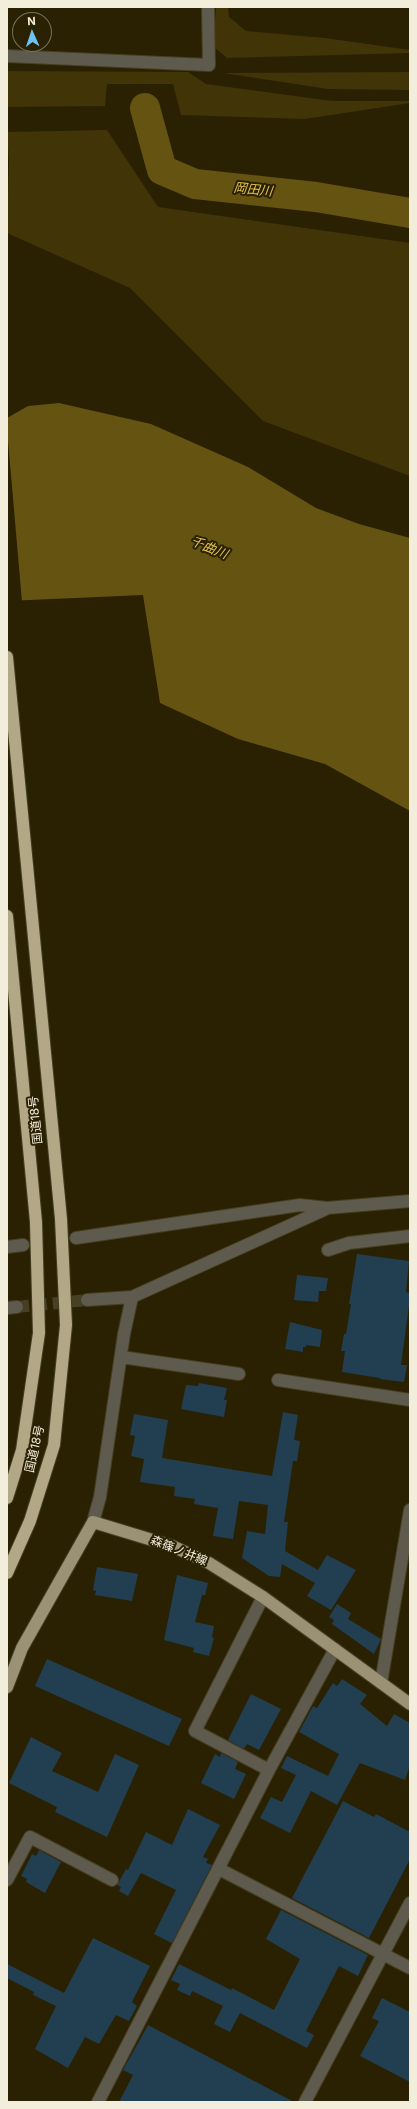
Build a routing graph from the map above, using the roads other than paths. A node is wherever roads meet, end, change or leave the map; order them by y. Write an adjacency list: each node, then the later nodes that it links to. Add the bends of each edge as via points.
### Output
1 (208, 7): 2 (street, via 209,65)
2 (7, 56)
3 (7, 657): 21 (highway, 国道18号, via 61,1219 66,1325 54,1445 30,1521)
4 (7, 916): 18 (highway, 国道18号, via 36,1222 39,1333 22,1450)
5 (410, 1201): 6 (street)
6 (328, 1208): 8 (street, via 300,1205); 12 (street)
7 (410, 1236): 11 (street, via 349,1242)
8 (76, 1238)
9 (22, 1245): 10 (street)
10 (7, 1247)
11 (328, 1250)
12 (132, 1298): 13 (street); 14 (street)
13 (86, 1300)
14 (121, 1357): 15 (street); 20 (street, via 103,1479)
15 (239, 1374)
16 (278, 1380): 17 (street)
17 (410, 1400)
18 (7, 1498)
19 (410, 1510): 24 (street)
20 (93, 1522): 22 (main road, 森篠ノ井線, via 172,1546 209,1563); 25 (main road, via 22,1648)
21 (7, 1573)
22 (263, 1597): 23 (main road, 森篠ノ井線); 27 (street, via 195,1731)
23 (335, 1649): 24 (main road, 森篠ノ井線); 27 (street)
24 (381, 1683): 26 (main road, 森篠ノ井線)
25 (7, 1687)
26 (410, 1704)
27 (269, 1770): 28 (street)
28 (219, 1869): 32 (street); 34 (street)
29 (7, 1880): 30 (street, via 30,1837)
30 (112, 1880)
31 (410, 1903): 32 (street)
32 (383, 1954): 33 (street); 35 (street)
33 (410, 1968)
34 (98, 2102)
35 (306, 2102)

